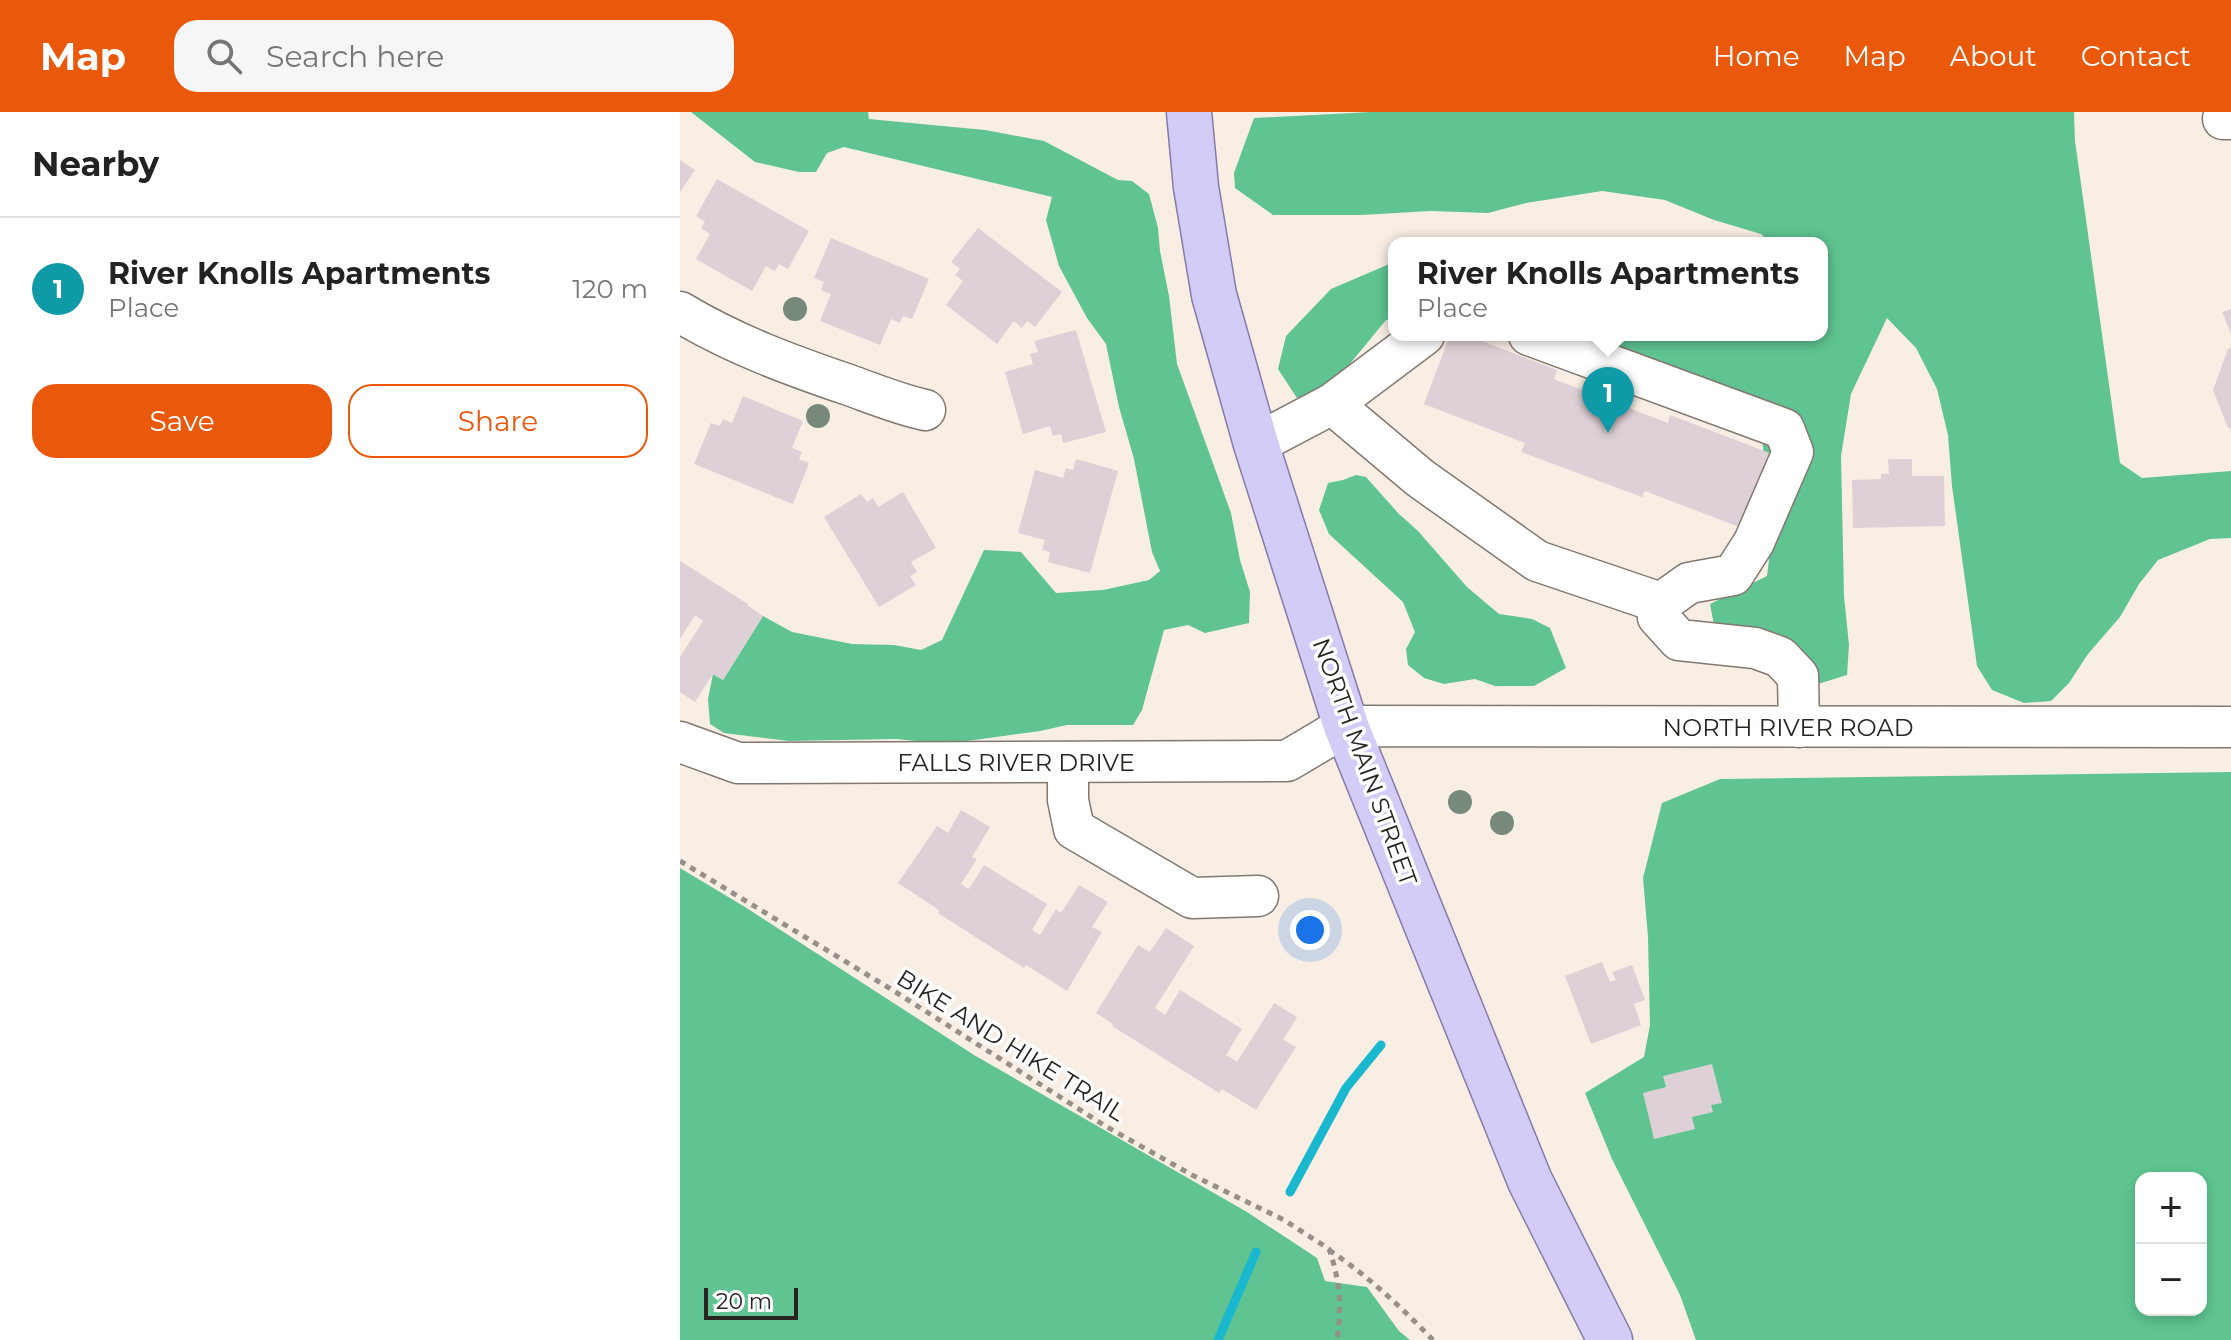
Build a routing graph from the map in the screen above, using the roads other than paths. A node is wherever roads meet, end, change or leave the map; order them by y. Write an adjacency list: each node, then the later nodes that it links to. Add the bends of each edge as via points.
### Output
1 (1189, 112): 7 (main road, NORTH MAIN STREET, via 1214,295)
2 (680, 312): 6 (street, via 776,360)
3 (1416, 341): 5 (street)
4 (1545, 341): 8 (street, via 1784,429 1793,452 1754,542 1733,575 1689,583)
5 (1332, 404): 7 (street); 8 (street, via 1420,478 1537,561)
6 (925, 410)
7 (1256, 444): 9 (main road, NORTH MAIN STREET)
8 (1661, 603): 10 (street, via 1658,617 1679,640 1755,648 1780,657 1798,676)
9 (1346, 726): 10 (street, NORTH RIVER ROAD); 13 (street, FALLS RIVER DRIVE, via 1287,761); 15 (main road, NORTH MAIN STREET, via 1530,1181)
10 (1799, 727): 11 (street, NORTH RIVER ROAD)
11 (2231, 727)
12 (680, 742): 13 (street, FALLS RIVER DRIVE, via 738,763)
13 (1068, 762): 14 (street, via 1074,829 1192,898)
14 (1258, 896)
15 (1610, 1340)

